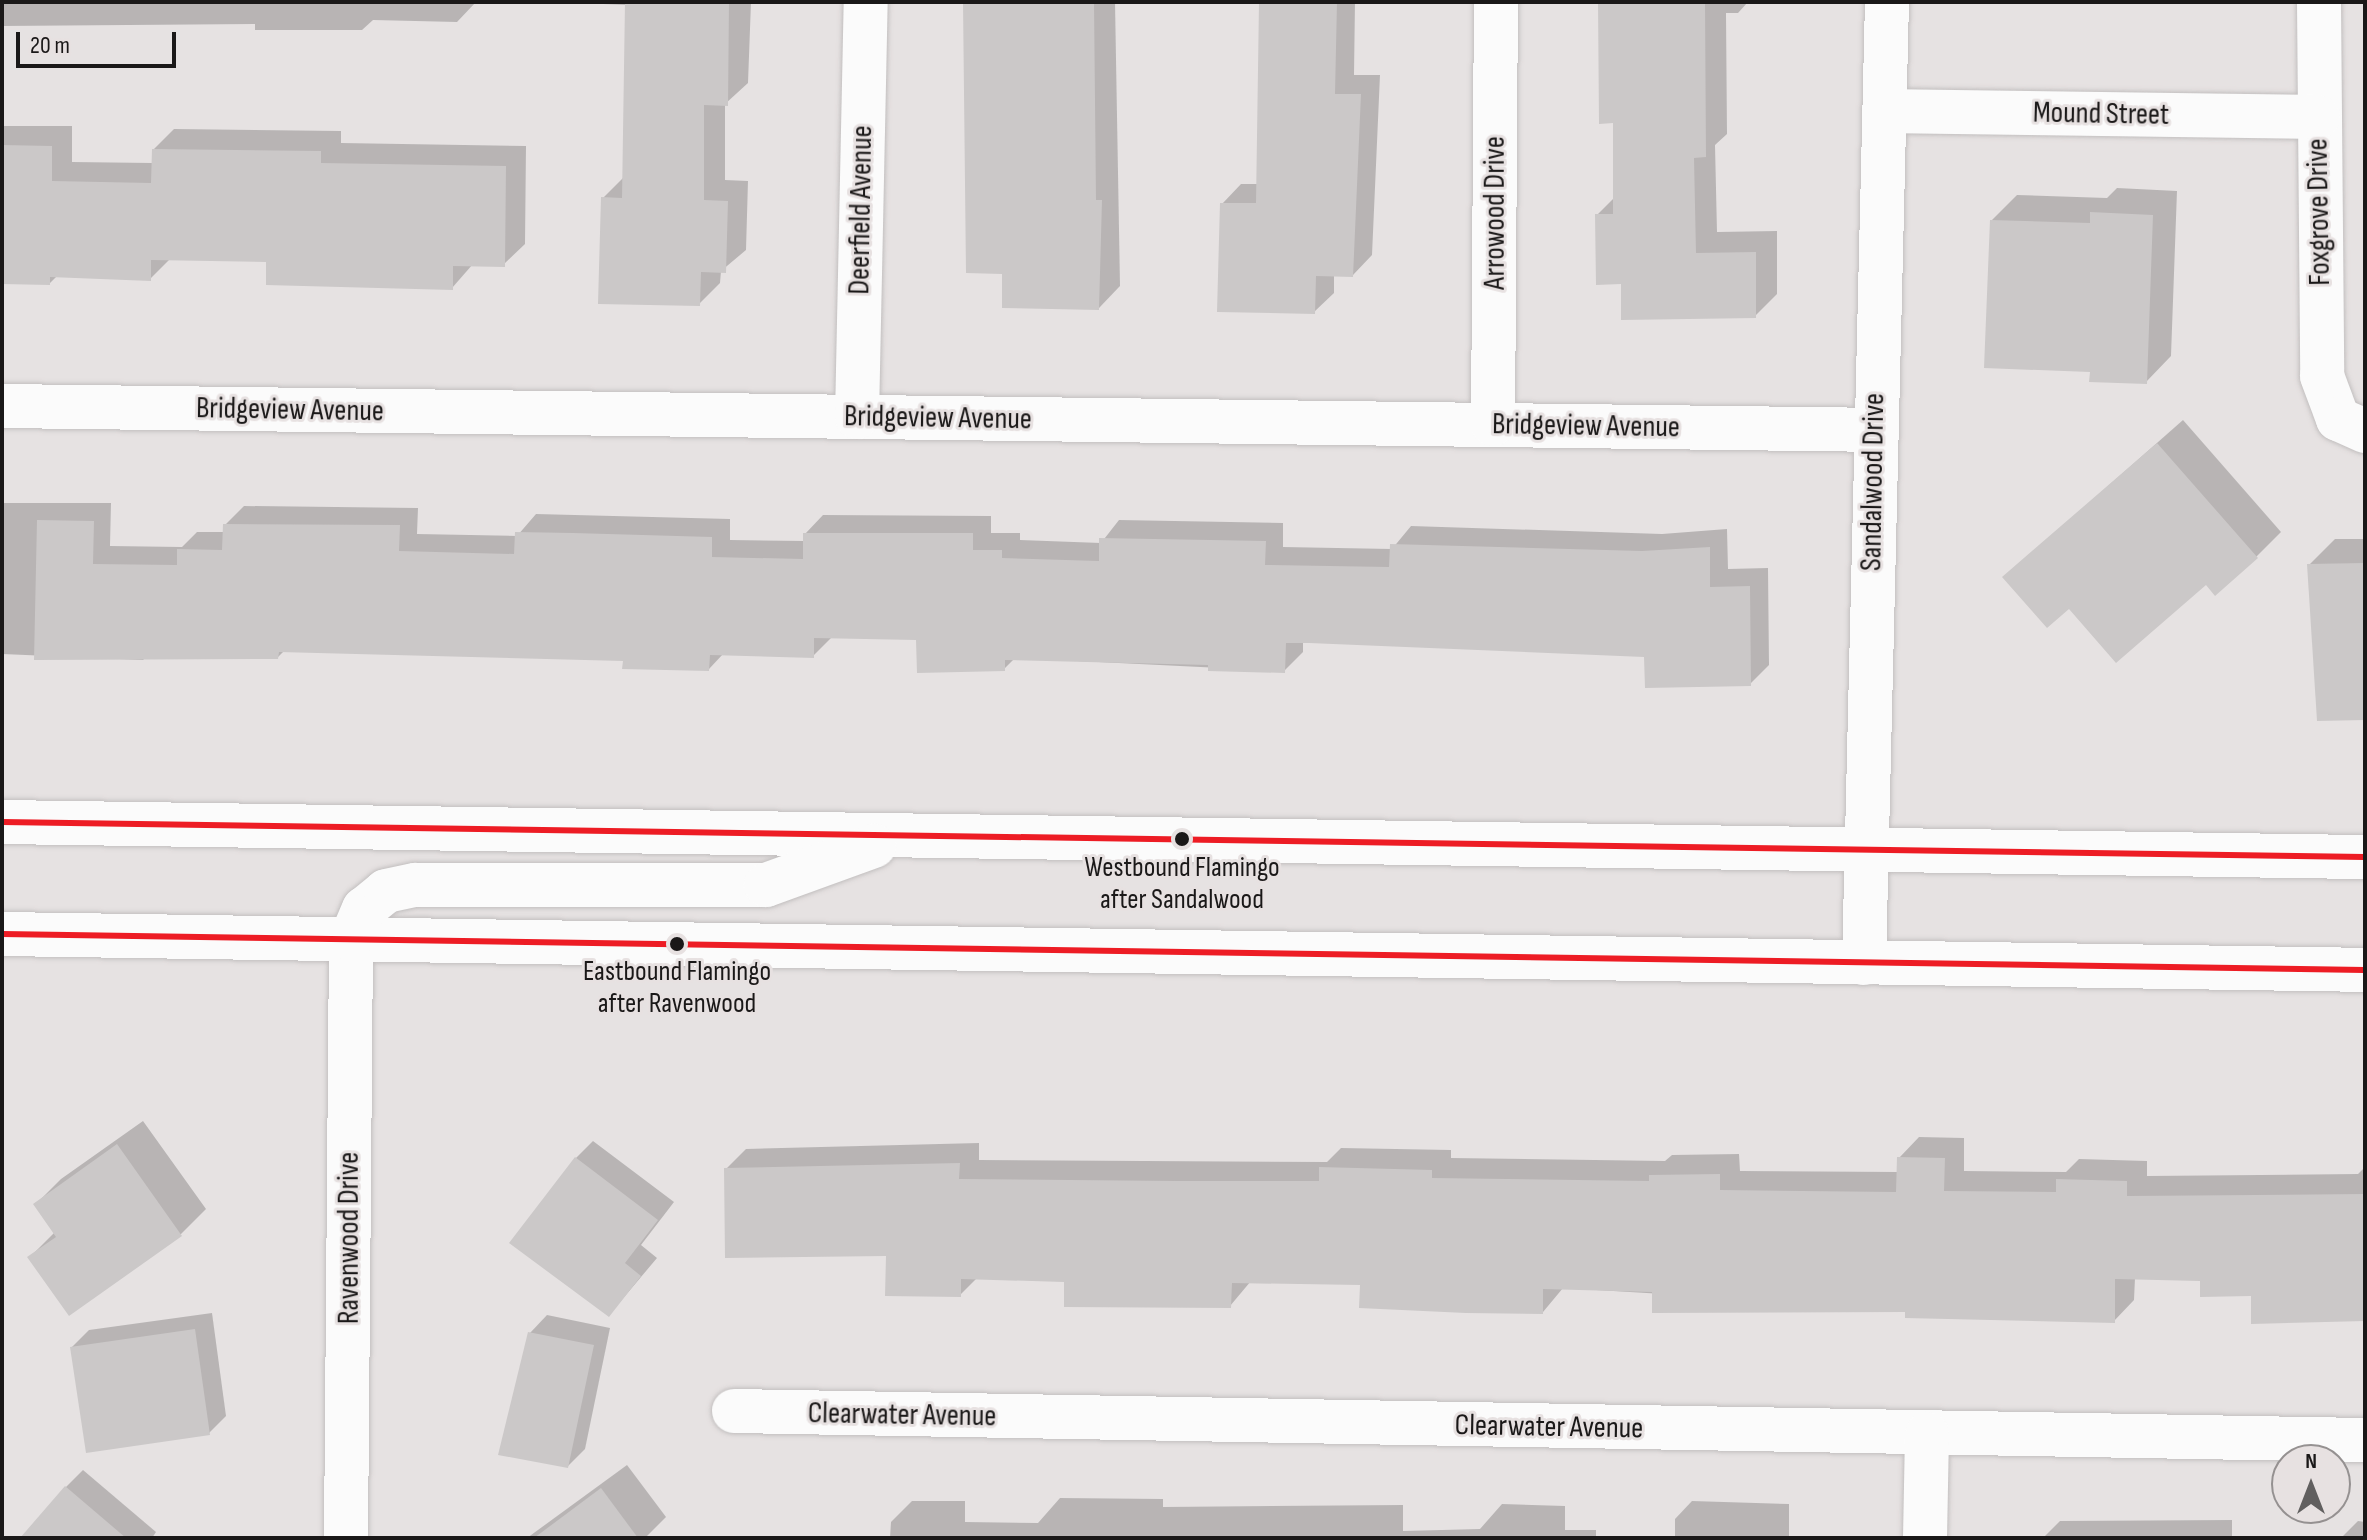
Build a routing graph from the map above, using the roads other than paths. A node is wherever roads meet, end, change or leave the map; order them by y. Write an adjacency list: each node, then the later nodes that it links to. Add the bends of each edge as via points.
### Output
1 (866, 2): 8 (street, Deerfield Avenue)
2 (1496, 2): 9 (street, Arrowood Drive)
3 (1887, 2): 5 (street, Sandalwood Drive)
4 (2319, 2): 6 (street, Foxgrove Drive)
5 (1885, 111): 6 (street, Mound Street); 11 (street, Sandalwood Drive)
6 (2318, 117): 10 (street, Foxgrove Drive, via 2322,376)
7 (2, 406): 8 (street, Bridgeview Avenue)
8 (857, 417): 9 (street, Bridgeview Avenue)
9 (1493, 424): 11 (street, Bridgeview Avenue)
10 (2352, 425)
11 (1874, 430): 14 (street, Sandalwood Drive)
12 (2, 822): 13 (street)
13 (903, 836): 14 (street); 17 (street, via 766,885 415,885 386,891 364,909)
14 (1865, 851): 15 (street); 18 (street, Sandalwood Drive)
15 (2365, 857)
16 (2, 934): 17 (street)
17 (351, 939): 18 (street); 23 (street, Ravenwood Drive)
18 (1864, 963): 19 (street)
19 (2365, 970)
20 (734, 1411): 21 (street, Clearwater Avenue)
21 (1927, 1434): 22 (street, Clearwater Avenue); 24 (street)
22 (2365, 1440)
23 (346, 1538)
24 (1925, 1538)

